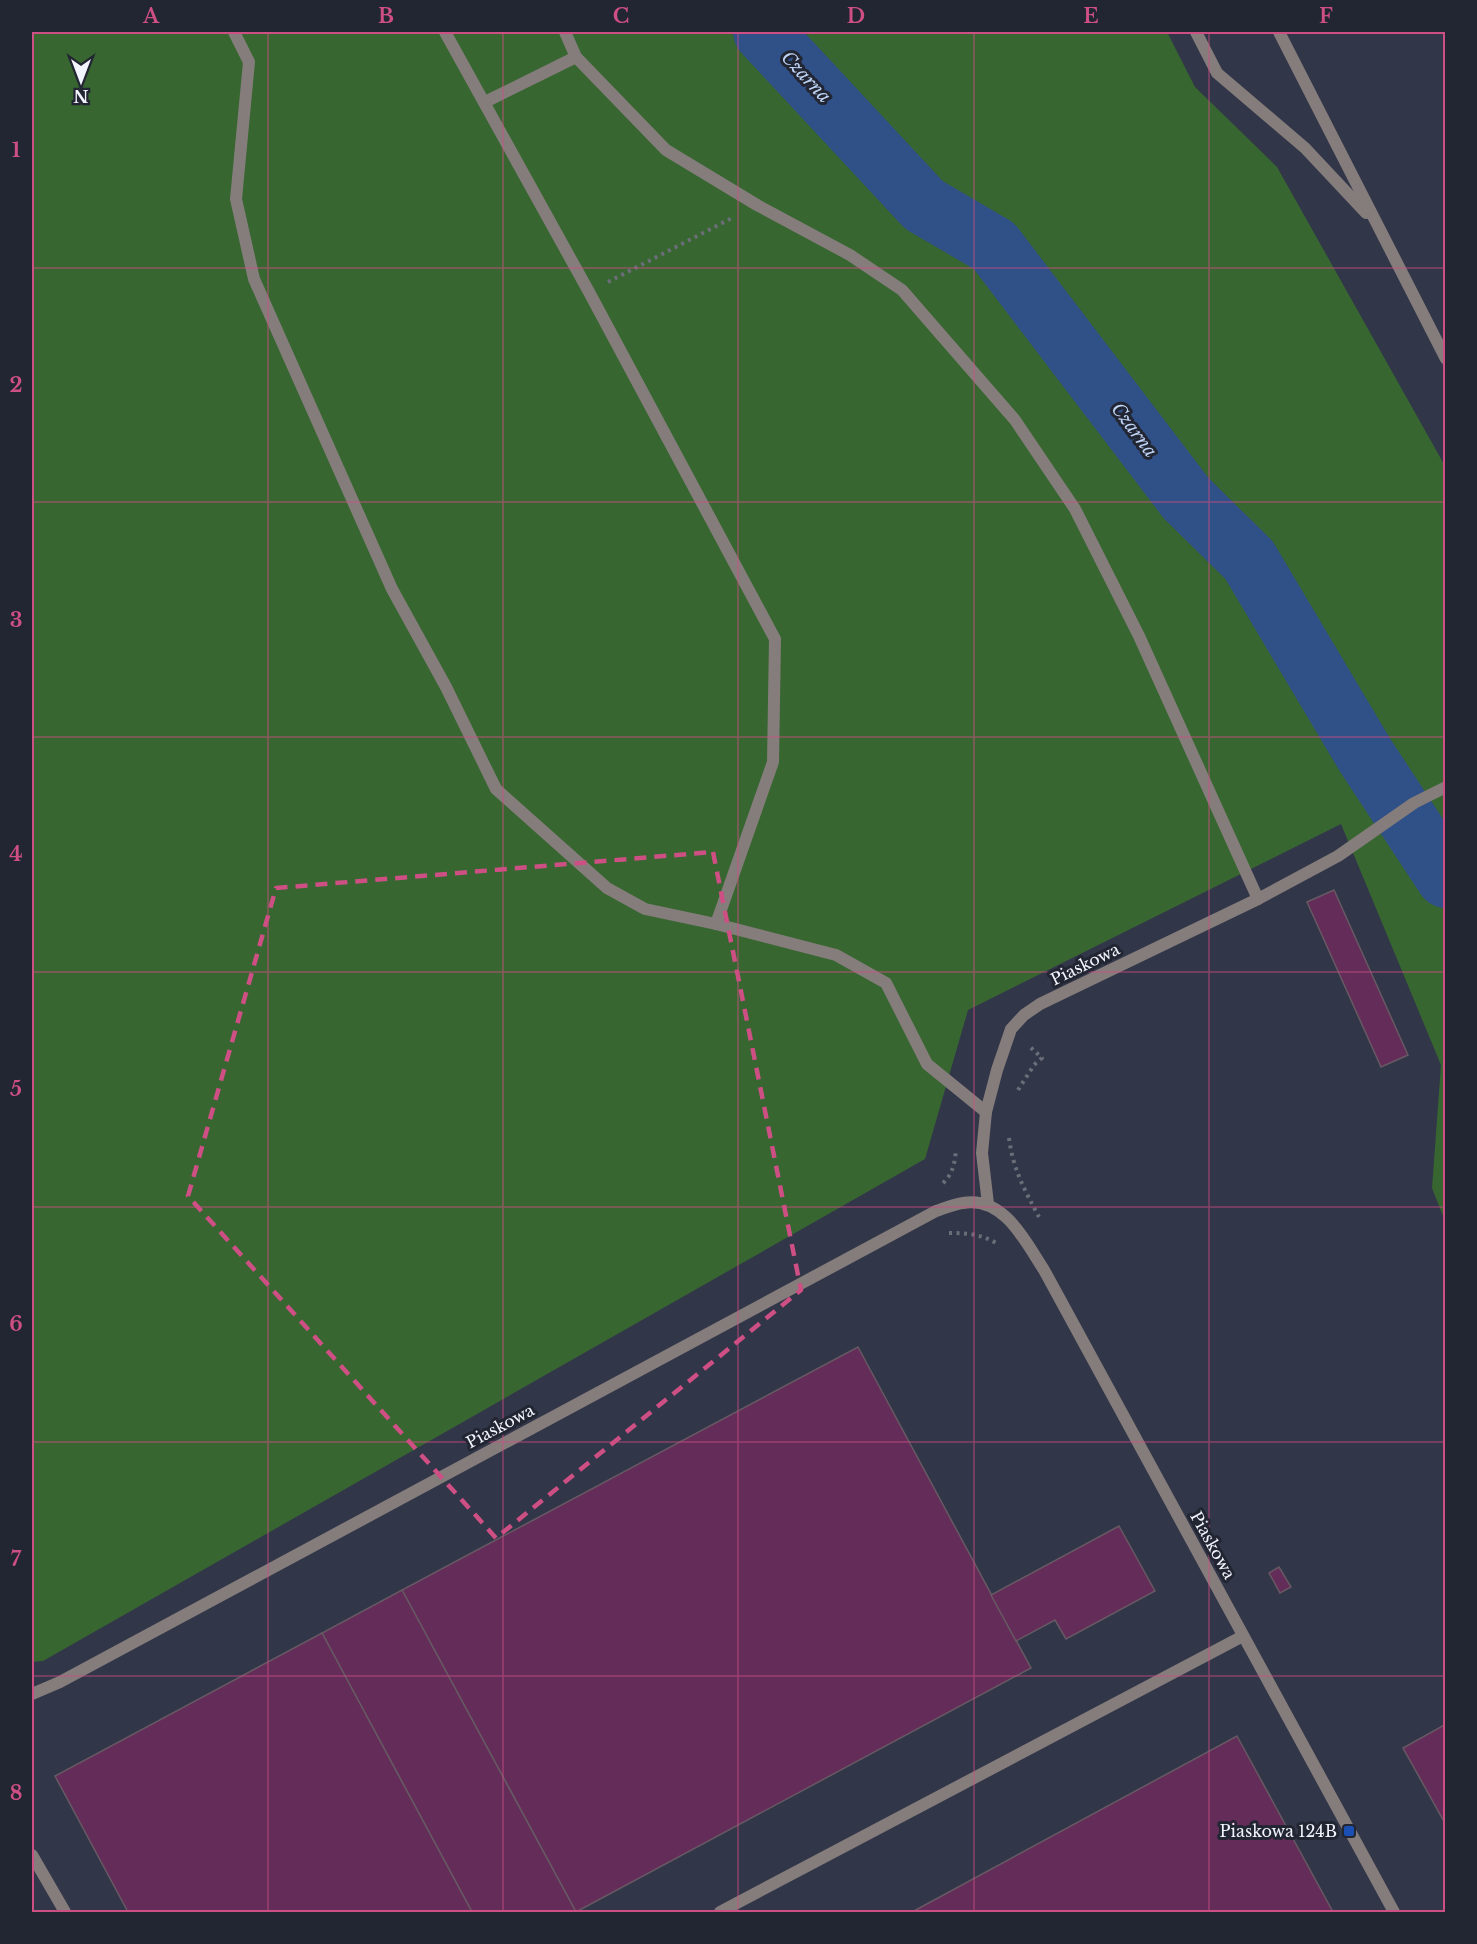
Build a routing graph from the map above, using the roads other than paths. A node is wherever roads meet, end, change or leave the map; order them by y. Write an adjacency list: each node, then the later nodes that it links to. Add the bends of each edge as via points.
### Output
1 (234, 32): 12 (lane, via 249,62 236,199 254,279 392,590 496,789 607,888 645,909)
2 (445, 32): 7 (lane)
3 (565, 32): 6 (lane)
4 (1196, 32): 8 (lane, via 1217,73 1305,148)
5 (1279, 32): 8 (lane)
6 (576, 57): 7 (lane); 11 (lane, via 666,150 850,255 902,290 1015,420 1080,520 1139,636)
7 (485, 102): 12 (lane, via 775,639 773,762)
8 (1375, 222): 9 (lane)
9 (1446, 359)
10 (1446, 787): 11 (lane, Piaskowa, via 1338,856)
11 (1258, 899): 13 (lane, Piaskowa, via 1024,1015 1011,1029)
12 (716, 924): 13 (lane, via 836,955 886,983 927,1064)
13 (986, 1112): 14 (lane, Piaskowa, via 982,1153)
14 (988, 1204): 15 (lane, Piaskowa, via 1014,1224 1044,1270); 16 (lane, Piaskowa, via 964,1203 936,1211)
15 (1243, 1636): 19 (lane); 20 (lane, Piaskowa)
16 (32, 1694)
17 (32, 1855): 18 (lane)
18 (65, 1912)
19 (720, 1912)
20 (1394, 1912)

